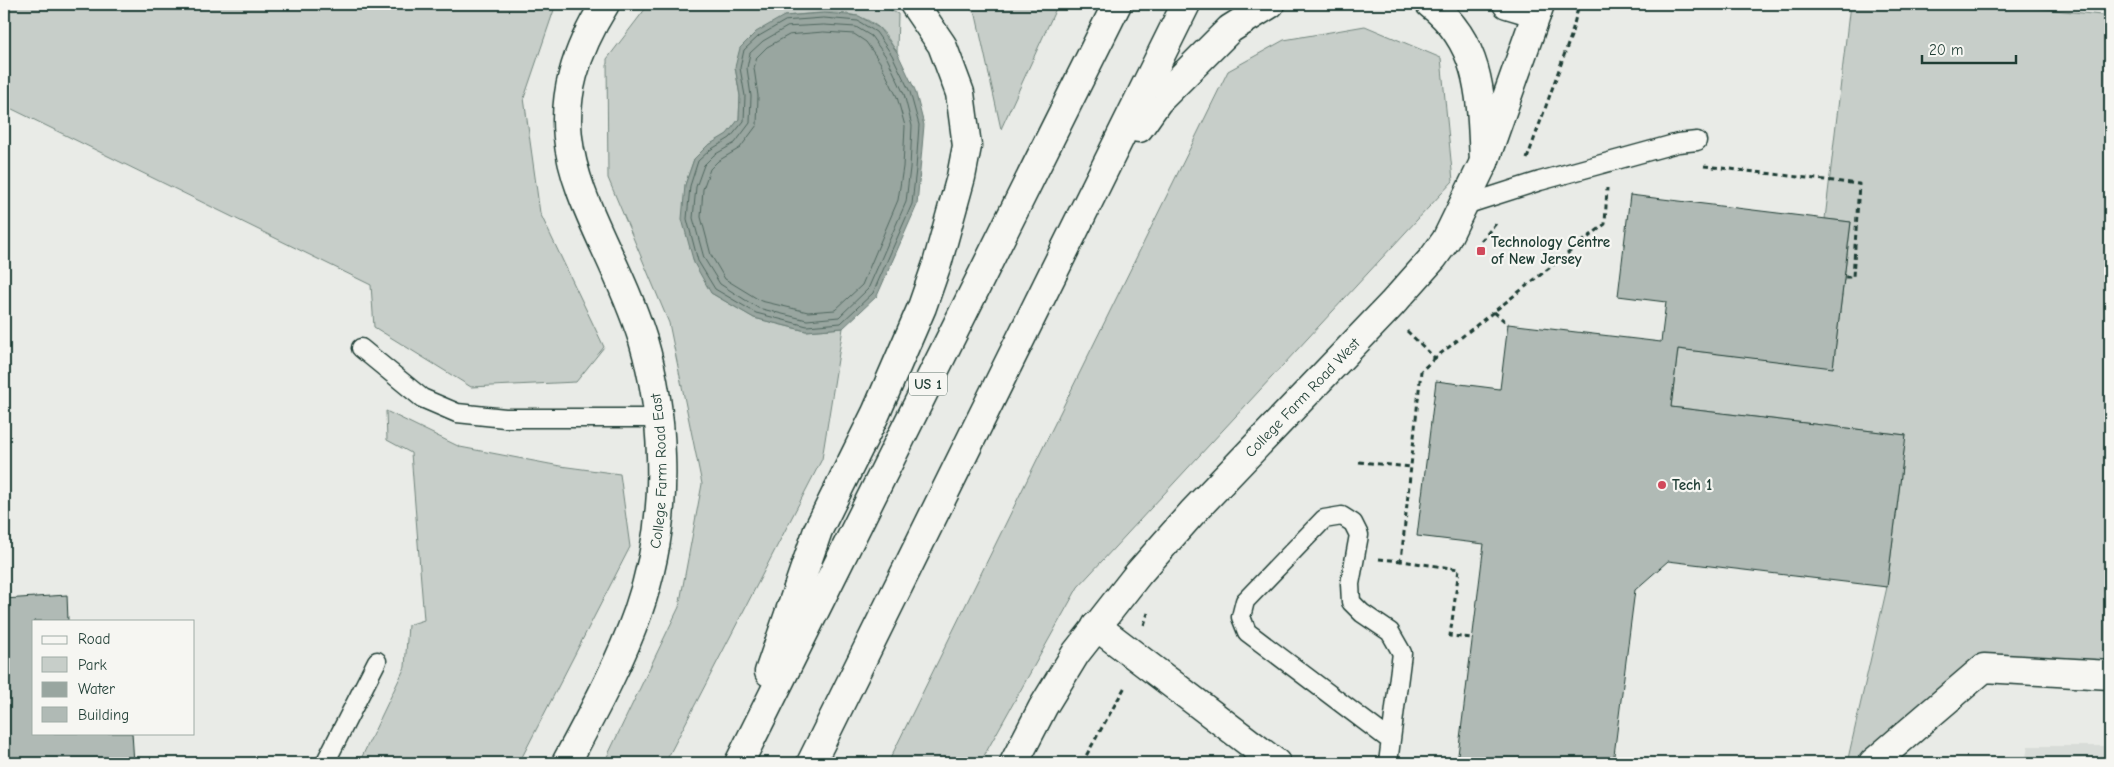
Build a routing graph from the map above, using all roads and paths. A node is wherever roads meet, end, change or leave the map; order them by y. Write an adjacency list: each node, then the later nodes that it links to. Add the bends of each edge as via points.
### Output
1 (605, 4): 27 (main road, College Farm Road East, via 584,38 576,63 569,89 568,141 580,193 642,340 651,370)
2 (914, 4): 41 (main road, via 942,45 960,93 967,146 961,177 922,307 876,413 818,530)
3 (1117, 4): 41 (main road, US 1)
4 (1186, 4): 15 (main road)
5 (1270, 4): 15 (main road, via 1230,29 1158,101)
6 (1430, 4): 11 (main road, via 1451,24 1472,60 1481,98)
7 (1507, 4): 9 (main road)
8 (1580, 4): 13 (path, via 1524,166 1537,169)
9 (1538, 9): 11 (main road, College Farm Road West)
10 (1697, 141): 13 (lane, via 1678,143)
11 (1484, 162): 16 (main road, College Farm Road West)
12 (1696, 165): 19 (path, via 1859,184 1853,277)
13 (1540, 181): 16 (lane)
14 (1607, 186): 20 (path, via 1605,224)
15 (1086, 205): 42 (main road)
16 (1465, 205): 33 (main road, College Farm Road West, via 1446,240 1427,265 1180,526)
17 (1501, 218): 18 (path)
18 (1478, 246)
19 (1844, 277)
20 (1494, 312): 22 (path); 26 (path)
21 (1413, 323): 23 (path)
22 (1508, 324)
23 (1406, 330): 24 (path); 26 (path)
24 (1399, 338)
25 (361, 348): 27 (lane, via 422,398 457,413 505,418)
26 (1436, 358): 29 (path, via 1421,371)
27 (658, 418): 40 (main road, College Farm Road East, via 660,524 646,590 618,661)
28 (1359, 462): 29 (path)
29 (1411, 467): 31 (path)
30 (1377, 559): 31 (path)
31 (1401, 561): 34 (path, via 1459,569 1450,636)
32 (1150, 609): 35 (path, via 1143,623 1154,643)
33 (1096, 626): 35 (main road); 43 (main road, College Farm Road West, via 1043,707)
34 (1472, 638)
35 (1141, 660): 44 (path); 45 (main road)
36 (377, 661): 39 (lane)
37 (2110, 674): 47 (main road, via 1984,668)
38 (1390, 740): 38 (lane, via 1247,632 1241,617 1245,601 1324,520 1342,516 1353,523 1359,535 1350,584 1351,602 1390,632 1402,654); 46 (lane)
39 (325, 763)
40 (566, 763)
41 (738, 763)
42 (811, 763)
43 (1014, 763)
44 (1082, 763)
45 (1276, 763)
46 (1388, 763)
47 (1873, 763)

